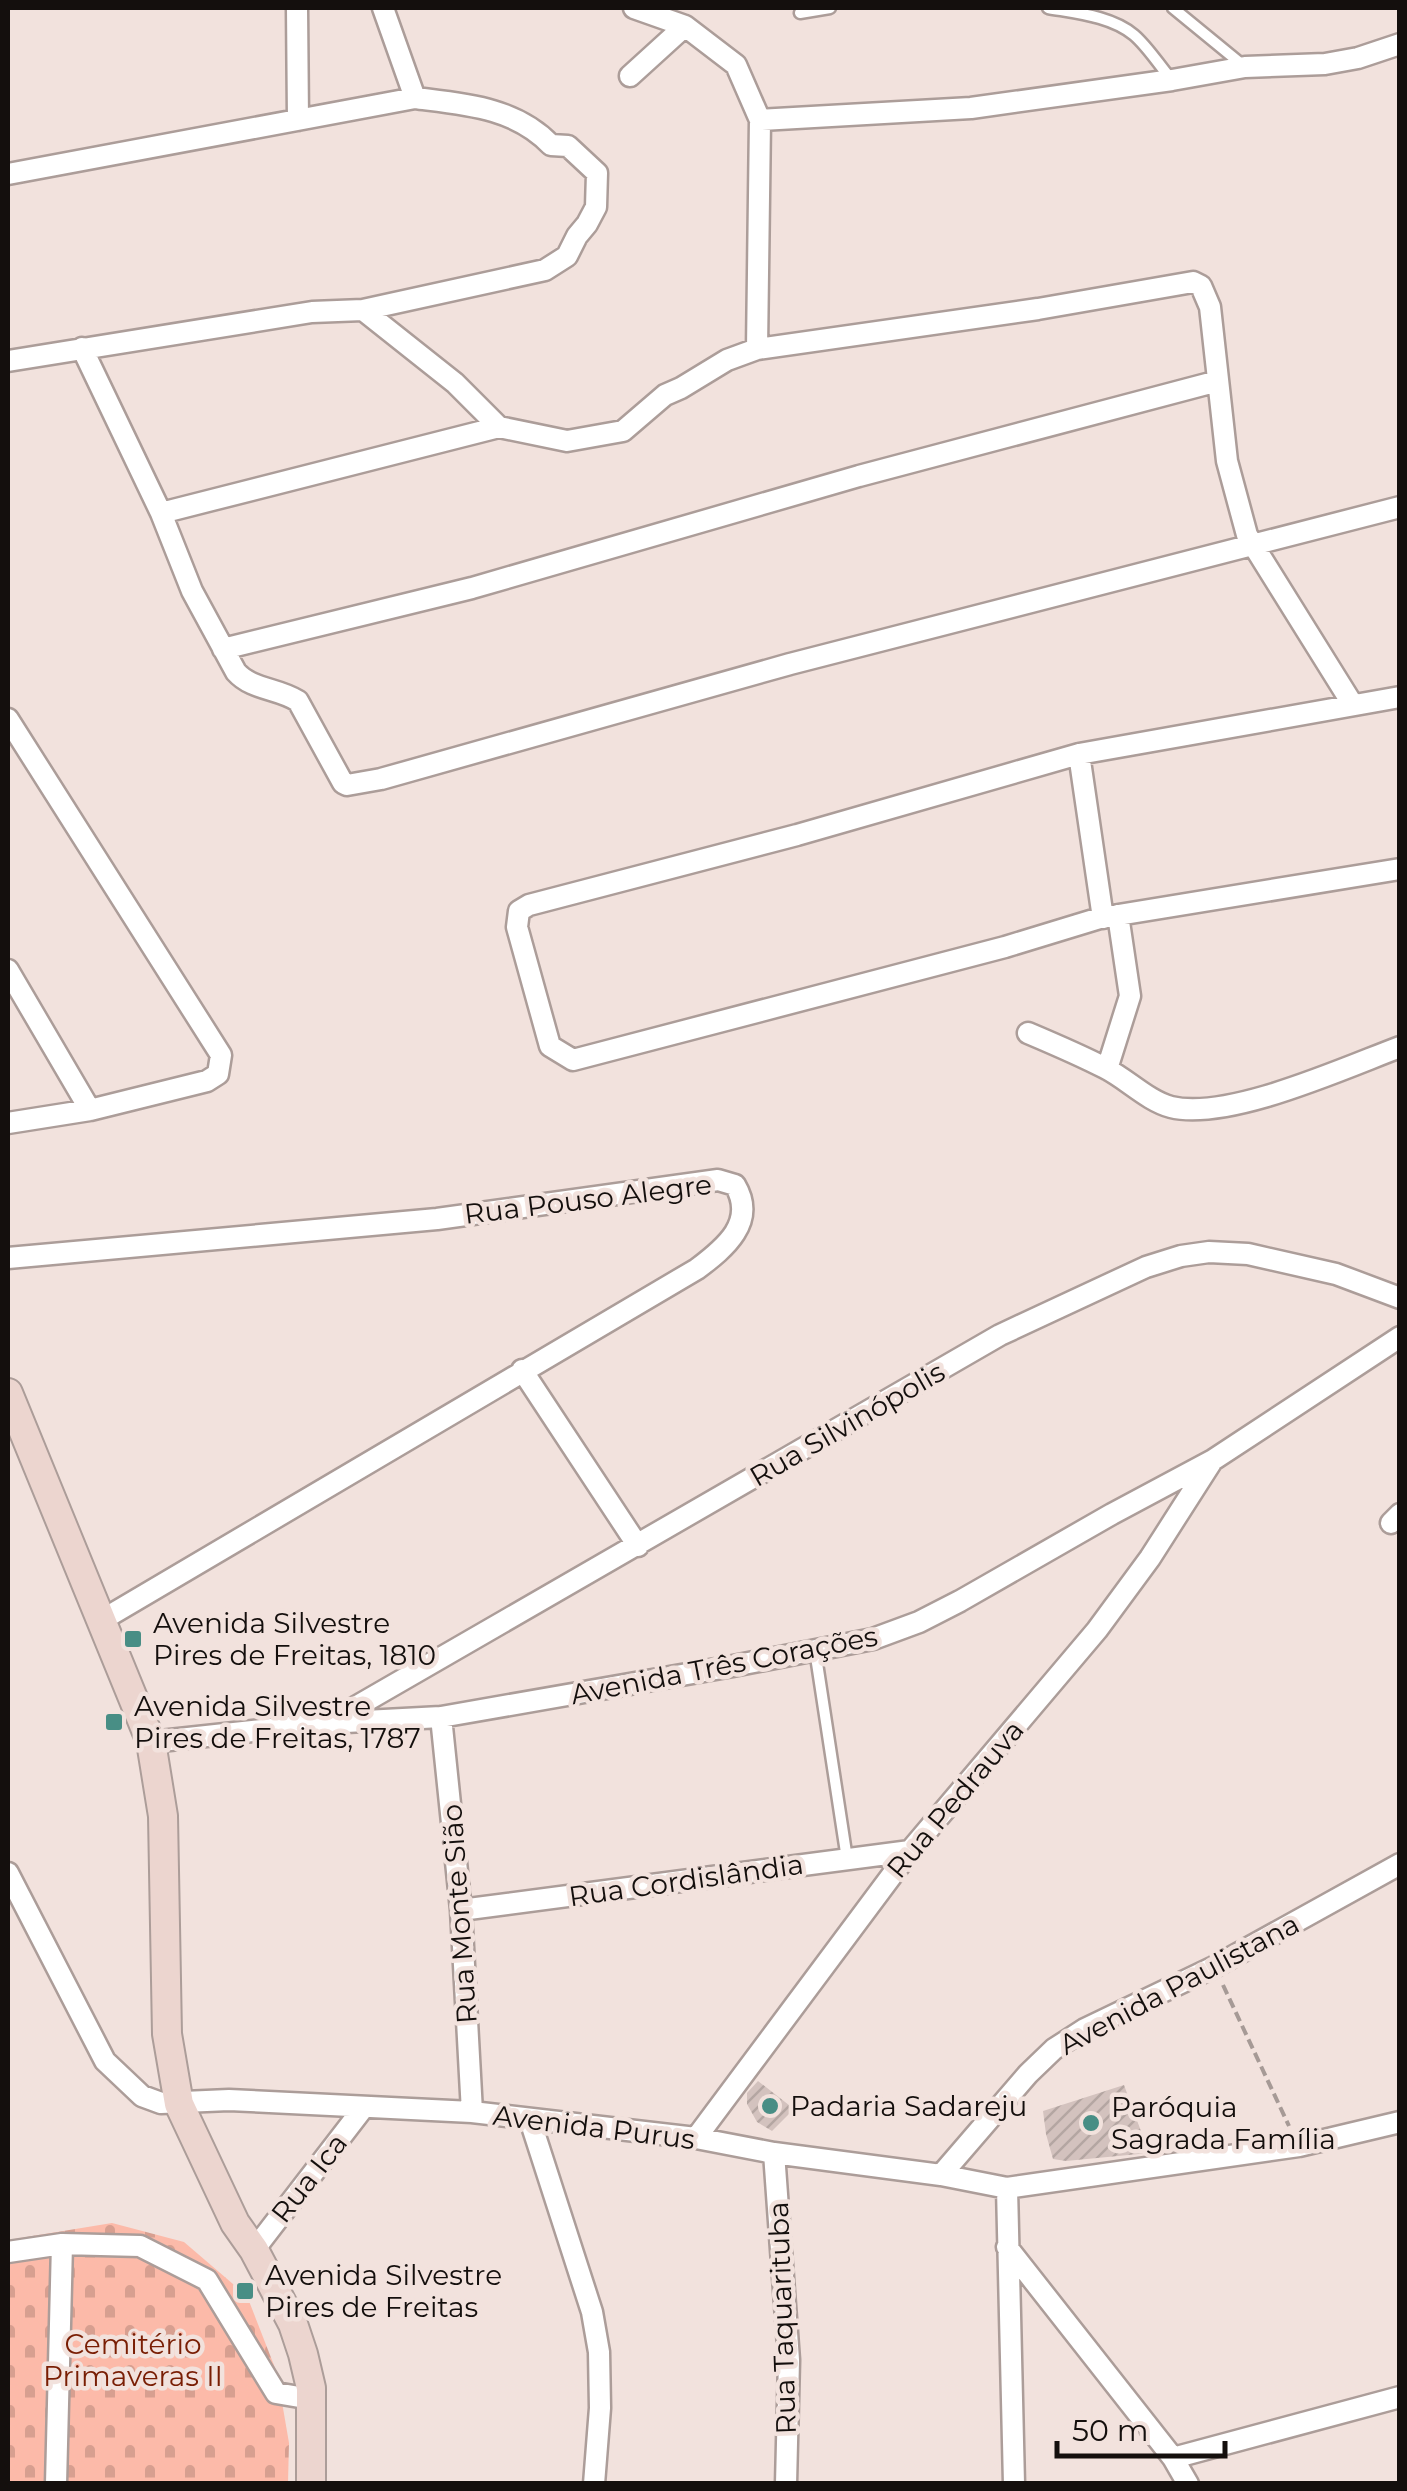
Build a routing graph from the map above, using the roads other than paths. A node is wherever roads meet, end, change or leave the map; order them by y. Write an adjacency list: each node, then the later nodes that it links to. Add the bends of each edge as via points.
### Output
1 (296, 8): 14 (street)
2 (383, 8): 13 (street)
3 (634, 8): 8 (street)
4 (830, 8): 7 (lane)
5 (1048, 8): 12 (lane, via 1116,24)
6 (1173, 8): 10 (lane)
7 (800, 13)
8 (685, 26): 11 (street); 15 (street, via 736,65)
9 (1400, 44): 10 (street, via 1325,64)
10 (1245, 67): 12 (street)
11 (630, 76)
12 (1172, 80): 15 (street, via 971,108)
13 (414, 98): 14 (street); 17 (street, via 487,108 551,144 568,146 597,173 596,207 567,256 545,270)
14 (298, 120): 16 (street)
15 (760, 120): 19 (street)
16 (8, 174)
17 (363, 310): 18 (street); 22 (street)
18 (82, 348): 20 (street); 24 (street)
19 (758, 349): 21 (street, via 1193,282 1210,308); 22 (street, via 665,395 622,431 568,441)
20 (8, 361)
21 (1218, 381): 25 (street, via 1227,461); 26 (street, via 472,588)
22 (499, 427): 24 (street)
23 (1400, 507): 25 (street)
24 (161, 514): 26 (street)
25 (1253, 544): 26 (street, via 350,786 298,701 245,682); 28 (street)
26 (223, 649)
27 (1400, 698): 28 (street)
28 (1354, 705): 30 (street)
29 (8, 719): 37 (street, via 221,1055 218,1074 207,1081)
30 (1079, 754): 32 (street); 32 (street, via 529,905 519,912 517,926 550,1046 573,1060)
31 (1400, 869): 32 (street)
32 (1111, 916): 36 (street, via 1130,996)
33 (8, 970): 37 (street)
34 (1028, 1033): 36 (street)
35 (1400, 1048): 36 (street, via 1278,1093 1206,1110 1166,1106)
36 (1107, 1068)
37 (90, 1110): 38 (street)
38 (8, 1123)
39 (8, 1258): 42 (street, Rua Pouso Alegre, via 437,1218 718,1180 735,1184 742,1215 721,1251)
40 (1400, 1298): 45 (street, Rua Silvinópolis, via 1336,1274 1248,1254 1209,1252 1146,1267 1000,1335)
41 (1400, 1337): 44 (street, Avenida Três Corações)
42 (522, 1370): 45 (street); 46 (street, Rua Pouso Alegre)
43 (8, 1393): 46 (main road)
44 (1213, 1460): 47 (street, Avenida Três Corações, via 919,1622); 51 (street, Rua Pedrauva, via 1097,1630)
45 (638, 1546): 49 (street, Rua Silvinópolis)
46 (102, 1620): 50 (main road)
47 (815, 1650): 48 (street, Avenida Três Corações); 52 (lane)
48 (442, 1717): 49 (street, Avenida Três Corações); 55 (street, Rua Monte Sião)
49 (328, 1723): 50 (street, Avenida Três Corações)
50 (150, 1742): 56 (main road, via 162,1816 167,2034)
51 (910, 1851): 52 (street, Rua Cordislândia); 61 (street, Rua Pedrauva)
52 (847, 1859): 55 (street, Rua Cordislândia)
53 (1400, 1864): 63 (street, Avenida Paulistana, via 1054,2049)
54 (8, 1873): 56 (street, via 105,2062 142,2096)
55 (461, 1910): 58 (street, Rua Monte Sião)
56 (178, 2104): 57 (street, Avenida Purus); 67 (main road)
57 (364, 2107): 58 (street, Avenida Purus); 67 (street, Rua Ica)
58 (472, 2112): 59 (street, Avenida Purus)
59 (530, 2120): 61 (street, Avenida Purus); 74 (street, via 600,2352)
60 (1400, 2122): 64 (street, Avenida Purus, via 1299,2146)
61 (696, 2138): 62 (street, Avenida Purus)
62 (774, 2152): 63 (street, Avenida Purus); 75 (street, Rua Taquarituba, via 789,2360)
63 (941, 2175): 64 (street, Avenida Purus)
64 (1007, 2188): 66 (street)
65 (62, 2244): 68 (street); 70 (street, via 140,2246 206,2280 276,2393); 72 (street)
66 (1007, 2246): 71 (street); 76 (street)
67 (254, 2250): 70 (main road, via 293,2324)
68 (8, 2252)
69 (1400, 2397): 71 (street)
70 (311, 2398): 73 (main road)
71 (1173, 2458): 77 (street)
72 (56, 2484)
73 (311, 2484)
74 (594, 2484)
75 (786, 2484)
76 (1014, 2484)
77 (1188, 2484)

